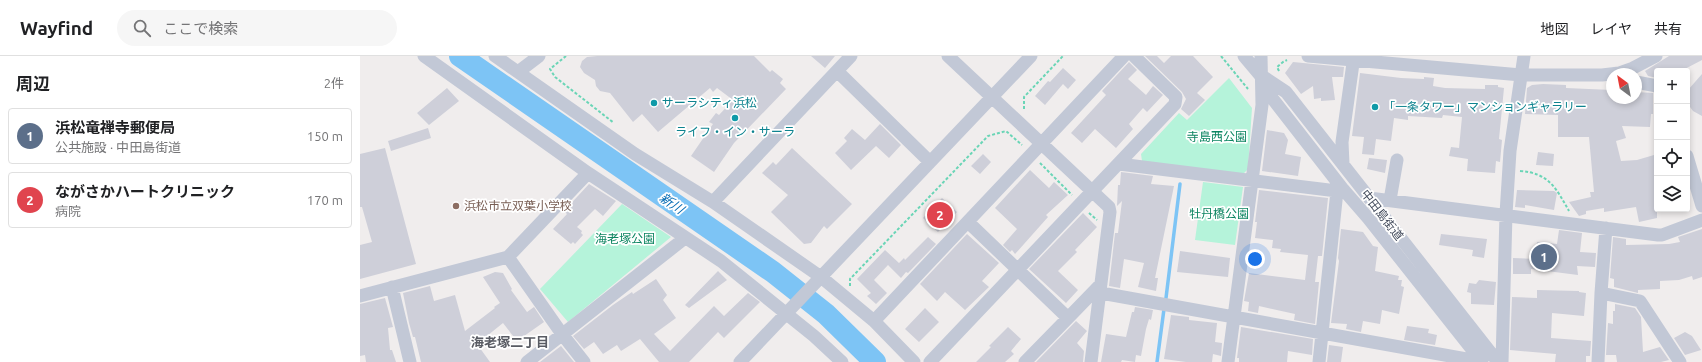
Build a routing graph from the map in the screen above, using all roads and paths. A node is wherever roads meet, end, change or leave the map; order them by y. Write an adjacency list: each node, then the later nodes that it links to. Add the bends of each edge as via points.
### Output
1 (424, 56): 39 (street)
2 (495, 56): 20 (street)
3 (539, 56): 20 (street)
4 (566, 56): 29 (path, via 550,69 555,77)
5 (851, 56): 19 (street)
6 (948, 56): 27 (street)
7 (1031, 56): 27 (street)
8 (1063, 56): 28 (path, via 1024,97)
9 (1124, 56): 30 (street)
10 (1134, 56): 35 (street, via 1176,97 1176,100 1172,108)
11 (1221, 56): 26 (path)
12 (1244, 56): 21 (street, 中田島街道)
13 (1261, 56): 21 (street)
14 (1308, 56): 17 (street)
15 (1524, 56): 22 (street)
16 (1656, 56): 18 (street)
17 (1354, 58): 22 (street); 36 (street, via 1342,142)
18 (1631, 68)
19 (837, 71): 33 (street); 46 (street)
20 (518, 72): 46 (street, via 635,154)
21 (1260, 75): 36 (street, 中田島街道, via 1286,92); 40 (street, via 1262,105); 41 (street, 中田島街道, via 1272,98)
22 (1521, 75): 23 (street); 38 (street)
23 (1606, 76)
24 (1642, 83): 25 (street)
25 (1654, 85)
26 (1248, 89)
27 (992, 97): 30 (street); 33 (street)
28 (1024, 112)
29 (614, 123)
30 (1042, 144): 42 (street); 51 (street)
31 (1026, 149): 61 (path, via 1006,131 988,136 850,279)
32 (1397, 160): 45 (street)
33 (930, 162): 58 (street)
34 (1039, 162): 43 (path)
35 (1119, 164): 40 (street); 42 (street)
36 (1343, 164): 44 (street, 中田島街道)
37 (1690, 166): 47 (street)
38 (1509, 171): 49 (street); 53 (path, via 1533,173 1548,180 1560,194)
39 (588, 173): 55 (street); 56 (street)
40 (1252, 181): 41 (street); 66 (street)
41 (1339, 190): 69 (street); 70 (street, 中田島街道, via 1368,218)
42 (1093, 192): 57 (street); 60 (street, via 1109,207 1110,212)
43 (1075, 198)
44 (1369, 198): 45 (street); 70 (street, 中田島街道)
45 (1390, 200): 49 (street)
46 (713, 202): 58 (street)
47 (1702, 206)
48 (1087, 211): 52 (path)
49 (1506, 214): 53 (street); 82 (street)
50 (1702, 220): 54 (street, via 1662,235)
51 (968, 222): 57 (street); 67 (street)
52 (1101, 223)
53 (1576, 224): 54 (street)
54 (1606, 228): 62 (street)
55 (685, 238): 64 (street); 68 (street)
56 (508, 257): 59 (street); 68 (street)
57 (1018, 270): 65 (street); 77 (street)
58 (818, 280): 64 (street); 67 (street)
59 (392, 287): 63 (street); 71 (street)
60 (1101, 288): 65 (street); 66 (street, via 1166,305); 79 (street)
61 (850, 292)
62 (1601, 293): 83 (street); 84 (street, via 1640,302)
63 (360, 296)
64 (789, 311): 74 (street); 75 (street)
65 (1068, 318): 78 (street)
66 (1234, 318): 69 (street); 80 (street)
67 (874, 322): 76 (street)
68 (562, 334): 72 (street); 73 (street)
69 (1322, 334): 70 (street, via 1472,360); 81 (street)
70 (1488, 359)
71 (410, 362)
72 (527, 362)
73 (584, 362)
74 (740, 362)
75 (842, 362)
76 (914, 362)
77 (930, 362)
78 (1025, 362)
79 (1091, 362)
80 (1228, 362)
81 (1319, 362)
82 (1502, 362)
83 (1598, 362)
84 (1680, 362)

